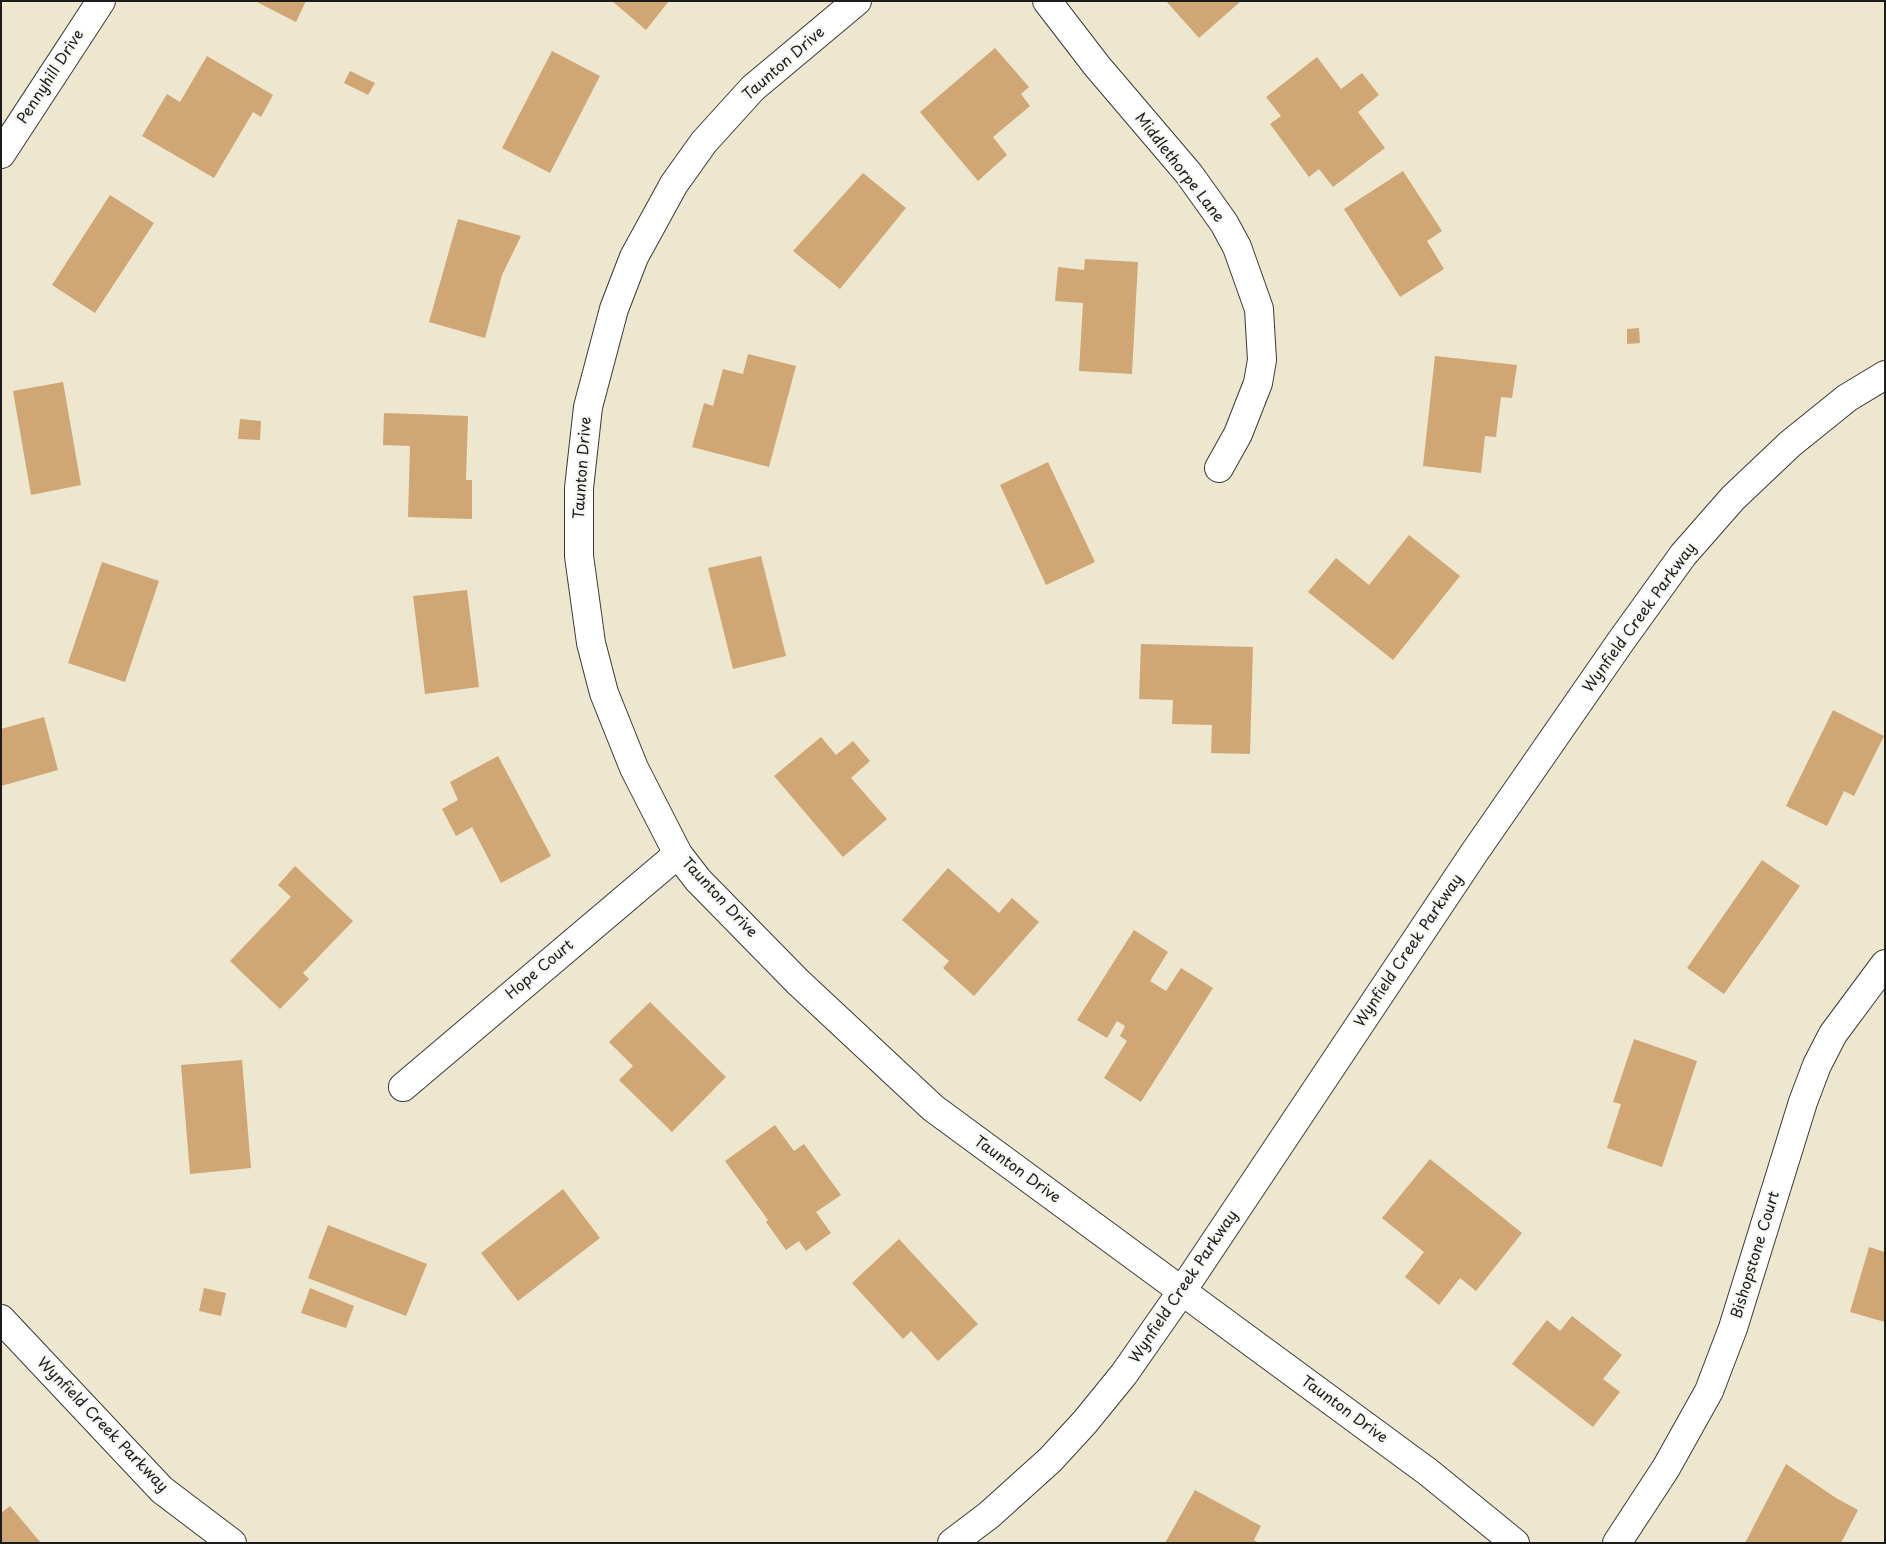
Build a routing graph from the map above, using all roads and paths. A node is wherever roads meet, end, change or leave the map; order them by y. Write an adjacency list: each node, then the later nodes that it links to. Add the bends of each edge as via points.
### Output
1 (100, 1): 4 (street, Pennyhill Drive)
2 (857, 1): 7 (street, Taunton Drive, via 754,88 704,142 674,184 634,257 617,300 588,407 578,488 579,556 591,643 604,693 634,768)
3 (1048, 1): 6 (street, Middlethorpe Lane, via 1097,66 1188,174 1224,223 1237,247 1259,309 1262,360 1258,384 1238,434)
4 (1, 154)
5 (1885, 376): 10 (street, Wynfield Creek Parkway, via 1847,398 1790,444 1733,498 1683,555 1474,853)
6 (1219, 468)
7 (678, 854): 9 (street, Hope Court); 10 (street, Taunton Drive, via 698,880 798,982 933,1108)
8 (1885, 964): 15 (street, Bishopstone Court, via 1833,1034 1817,1065 1733,1328 1709,1391 1666,1468)
9 (403, 1087)
10 (1182, 1291): 13 (street, Wynfield Creek Parkway, via 1124,1374 1085,1422 1050,1460 989,1515); 14 (street, Taunton Drive, via 1428,1472)
11 (1, 1319): 12 (street, Wynfield Creek Parkway, via 162,1490)
12 (232, 1543)
13 (952, 1543)
14 (1515, 1543)
15 (1617, 1543)

